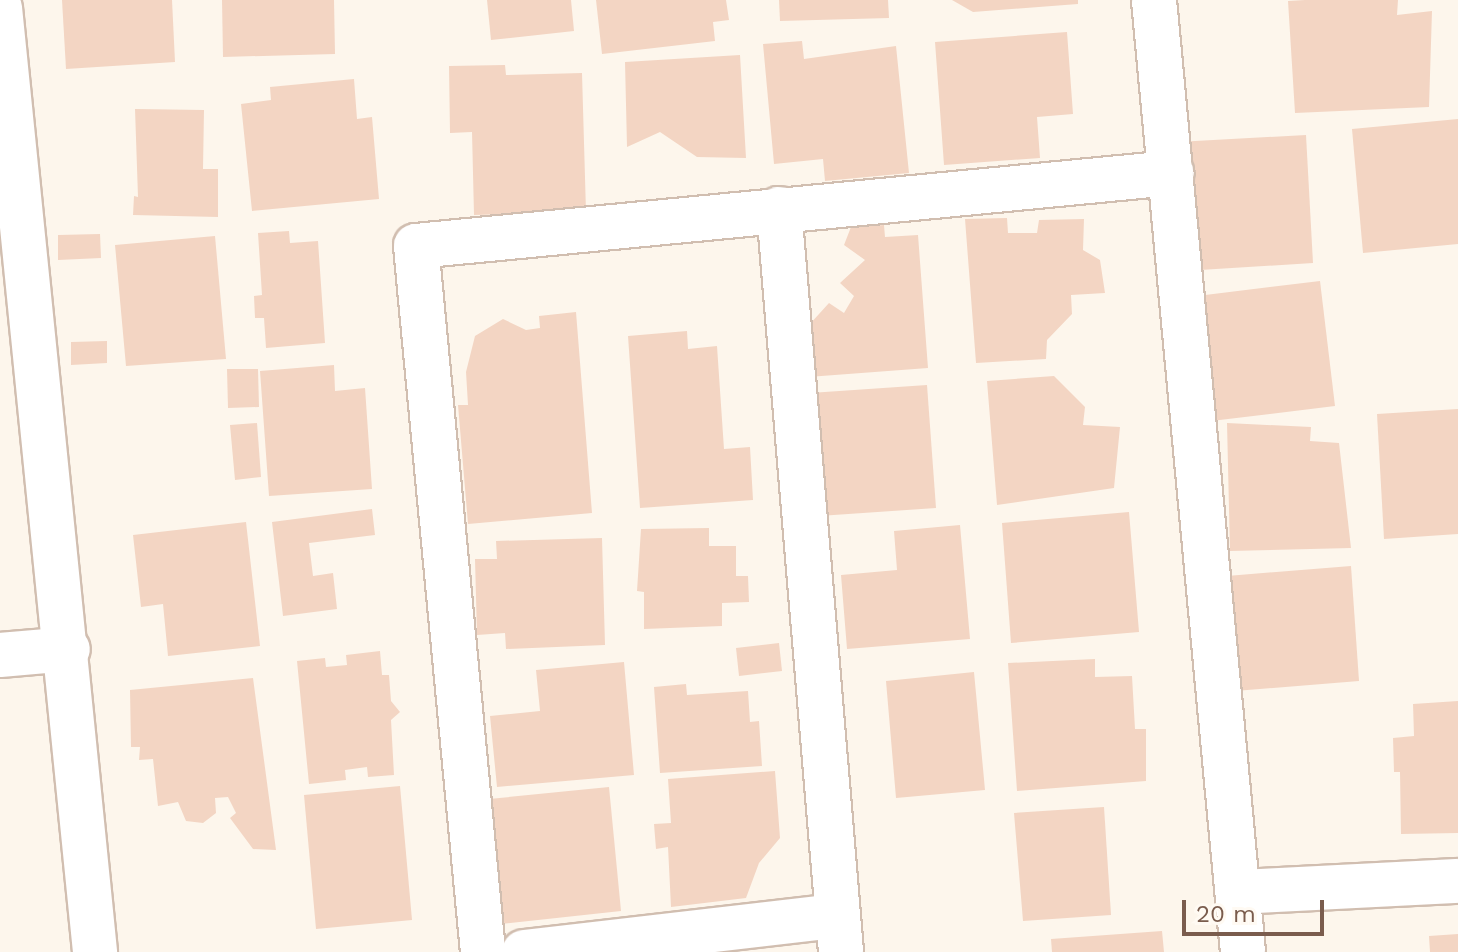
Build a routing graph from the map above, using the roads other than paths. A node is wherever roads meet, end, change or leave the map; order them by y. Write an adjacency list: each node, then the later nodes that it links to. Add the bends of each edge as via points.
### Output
1 (1154, 0): 3 (street)
2 (0, 8): 5 (street)
3 (1171, 173): 4 (street); 8 (street)
4 (779, 209): 9 (street); 11 (street, via 416,246)
5 (68, 649): 6 (street); 10 (street)
6 (0, 655)
7 (1458, 881): 8 (street)
8 (1238, 892): 13 (street)
9 (839, 934): 12 (street)
10 (95, 952)
11 (483, 952)
12 (524, 952)
13 (1243, 952)

